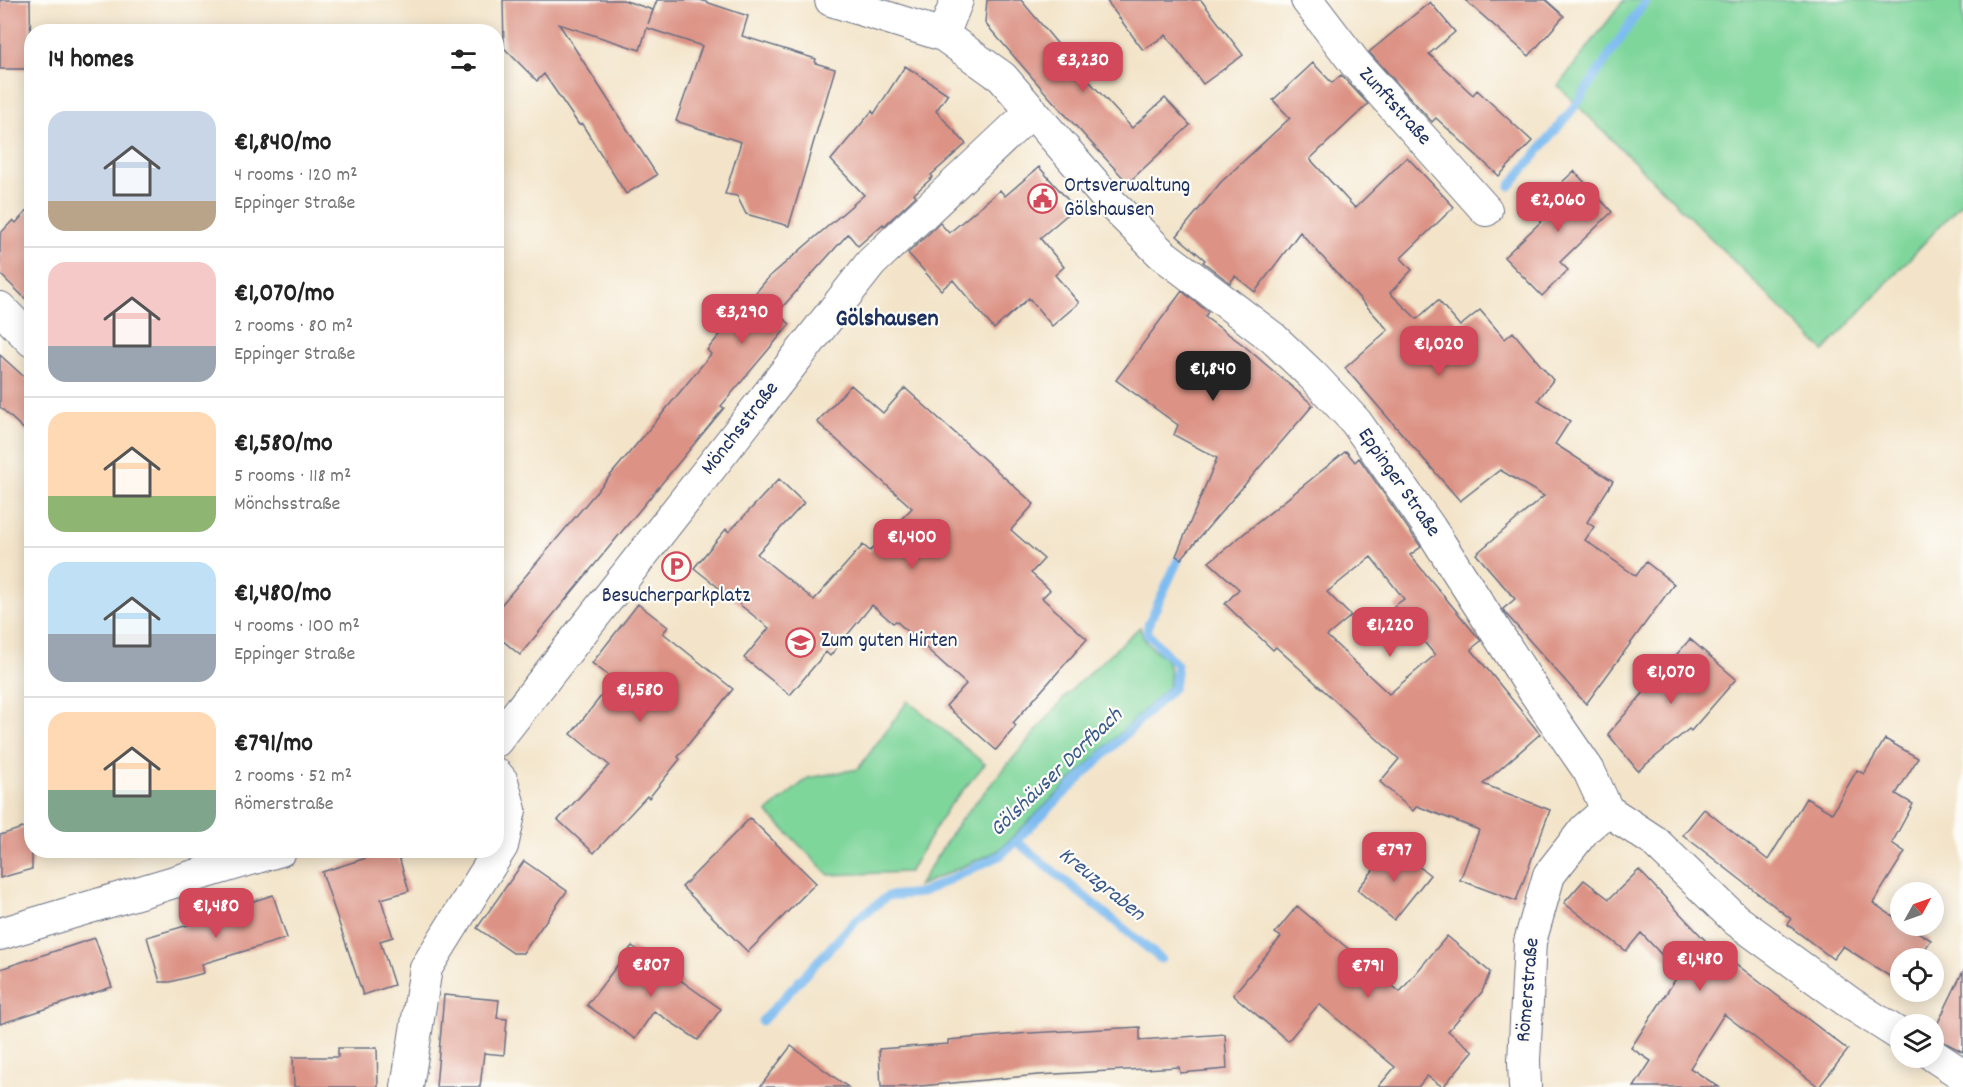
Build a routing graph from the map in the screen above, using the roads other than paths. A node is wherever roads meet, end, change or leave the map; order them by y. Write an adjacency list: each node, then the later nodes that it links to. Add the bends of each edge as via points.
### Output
1 (831, 0): 4 (street, Eppinger Straße)
2 (957, 0): 4 (street)
3 (1307, 0): 6 (street, Zunftstraße, via 1354,63)
4 (943, 35): 5 (street, Eppinger Straße, via 1002,76)
5 (1032, 111): 9 (street, Mönchsstraße, via 871,263); 11 (street, Eppinger Straße, via 1112,204 1162,254 1273,338 1356,422 1589,771)
6 (1485, 210)
7 (0, 308): 8 (street)
8 (24, 333)
9 (504, 731)
10 (504, 788): 12 (street, via 510,810)
11 (1607, 810): 16 (street, via 1654,841 1736,920); 20 (street, Römerstraße, via 1585,829 1549,875 1530,942)
12 (504, 837)
13 (254, 858): 15 (street)
14 (495, 858): 19 (street, via 426,968)
15 (0, 934)
16 (1890, 1029)
17 (1944, 1063): 18 (street)
18 (1963, 1075)
19 (407, 1087)
20 (1525, 1087)

